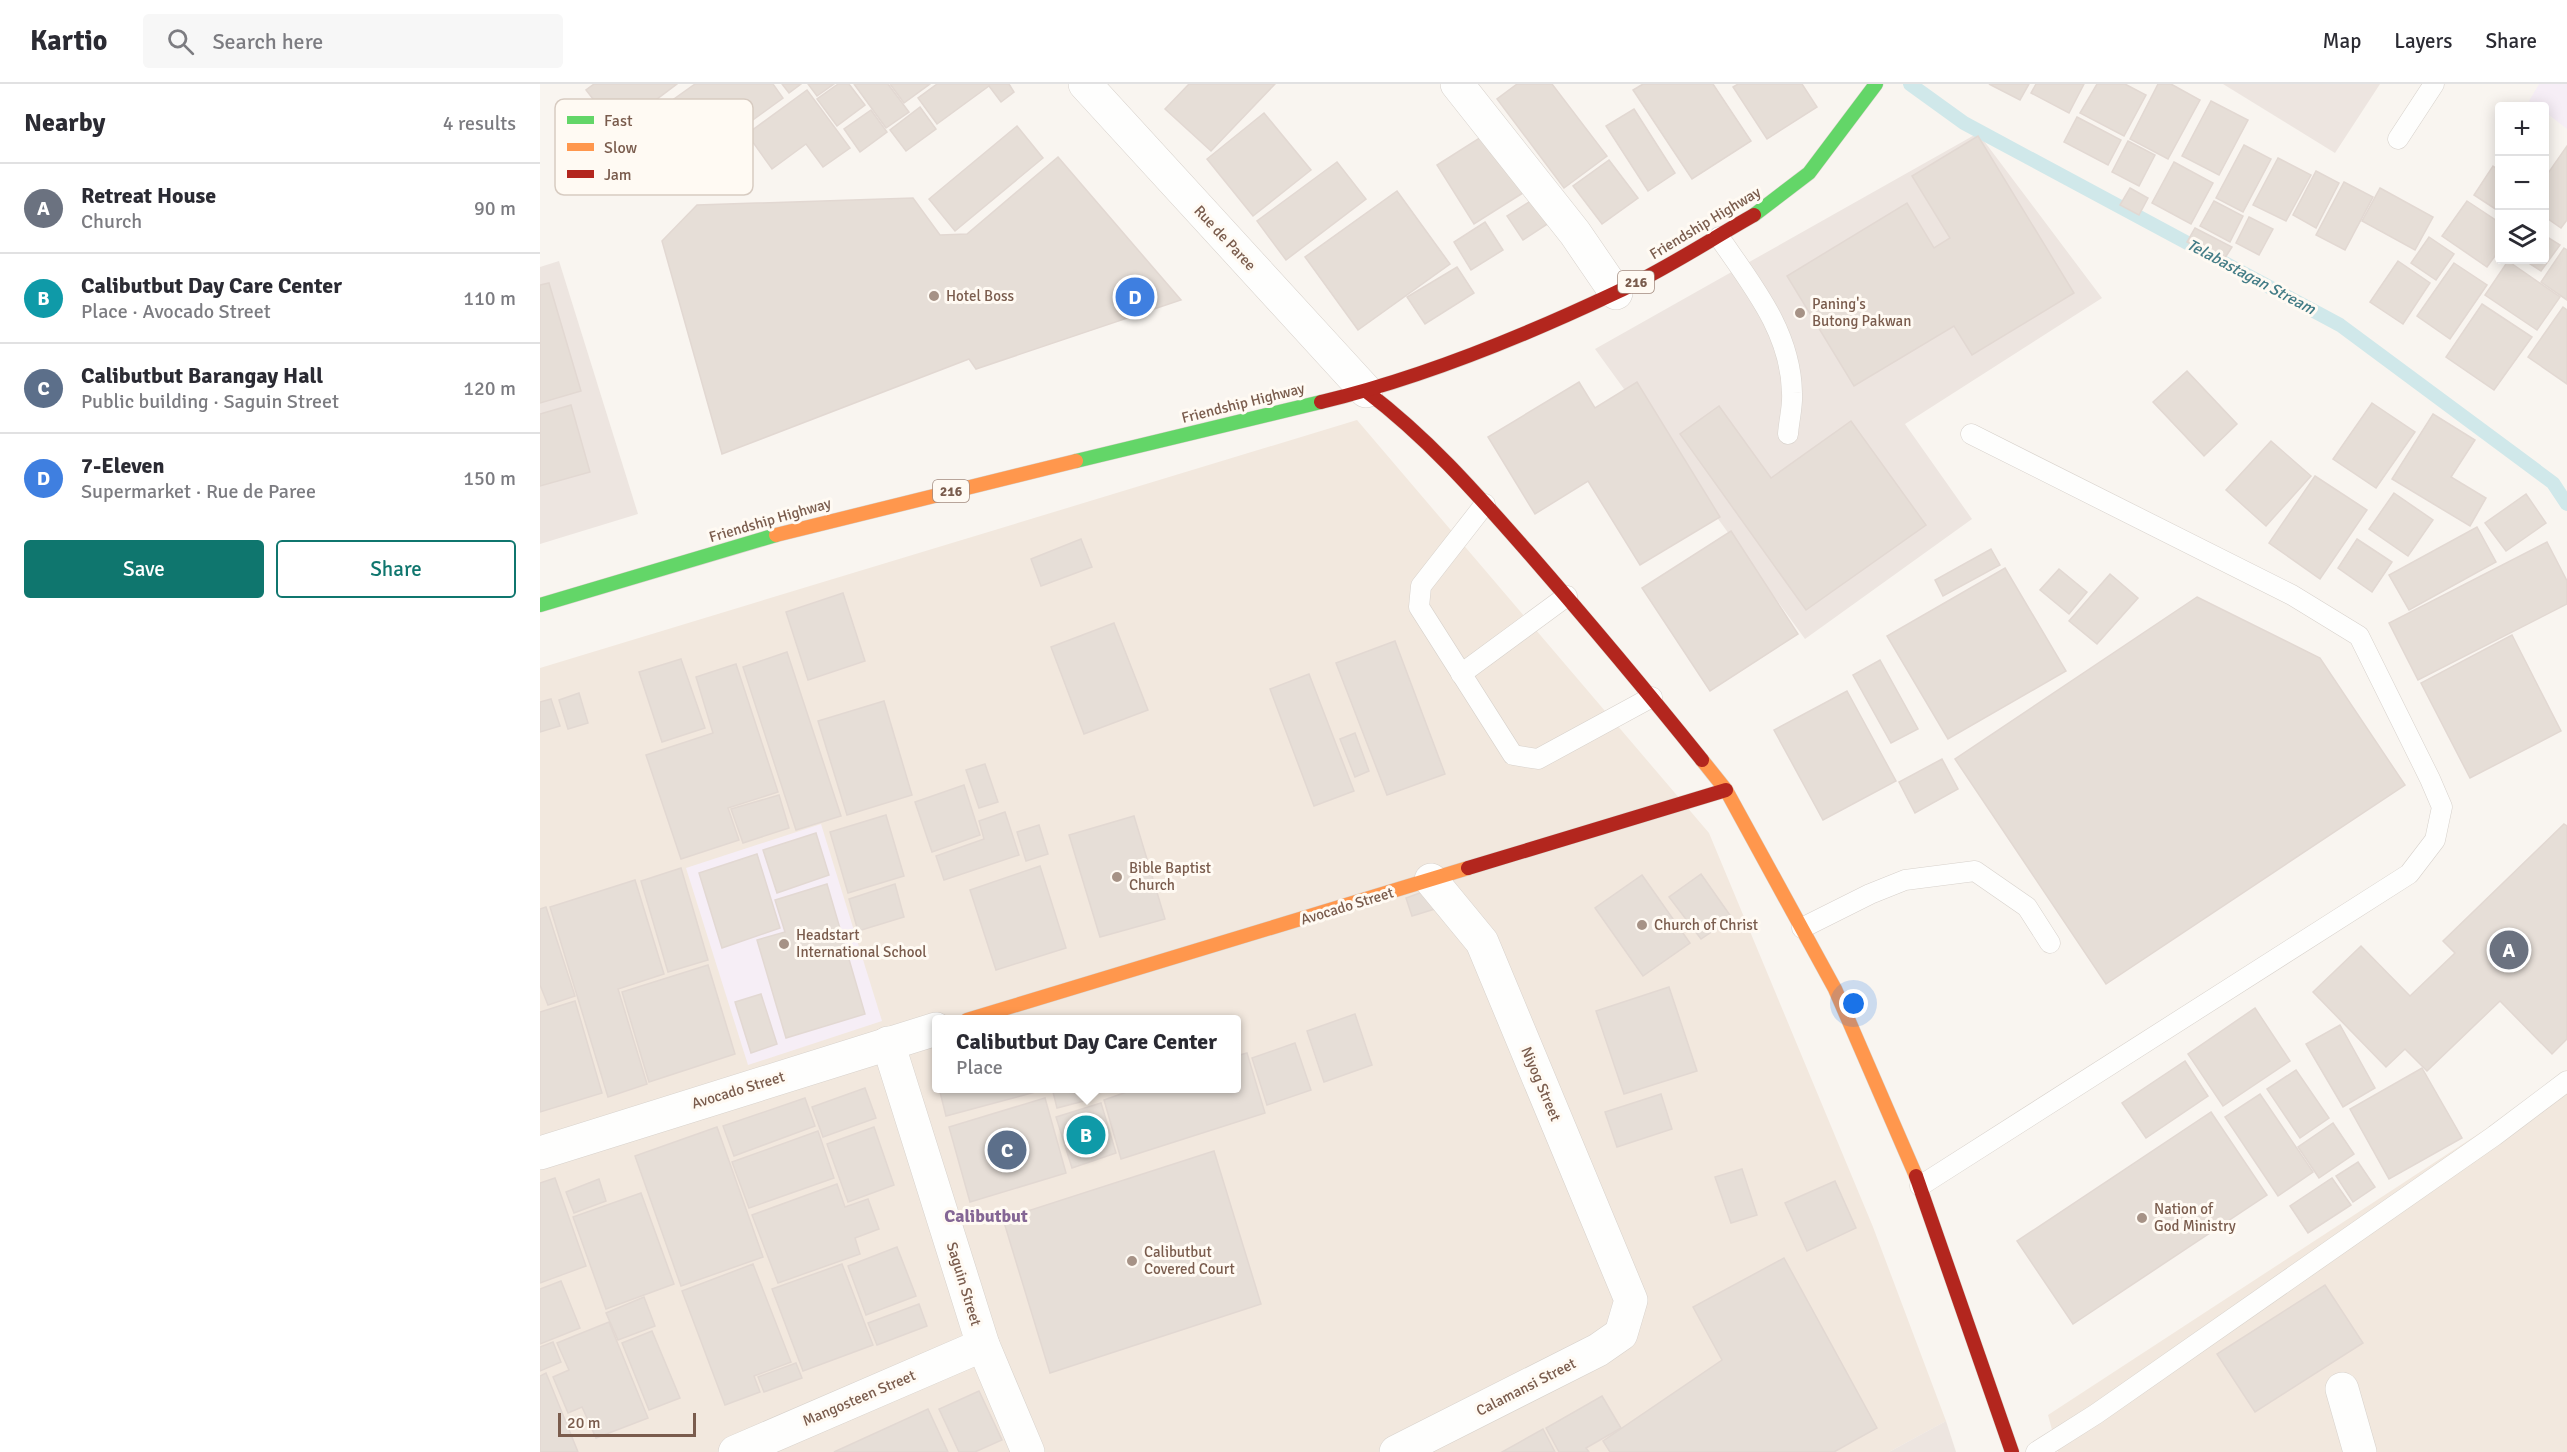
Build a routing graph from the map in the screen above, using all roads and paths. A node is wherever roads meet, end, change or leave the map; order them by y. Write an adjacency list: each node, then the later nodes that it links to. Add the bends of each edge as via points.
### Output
1 (1085, 84): 8 (street, Rue de Paree)
2 (1457, 84): 7 (street, via 1575,233)
3 (1876, 84): 6 (street, Friendship Highway / 216, via 1809,173 1760,212)
4 (2434, 84): 5 (lane)
5 (2398, 139)
6 (1719, 237): 7 (street, Friendship Highway / 216); 9 (lane, via 1762,300 1783,340 1792,392)
7 (1616, 293): 8 (street, Friendship Highway / 216)
8 (1366, 391): 11 (street, via 1445,458); 13 (street, Friendship Highway / 216, via 809,525)
9 (1788, 434)
10 (1971, 434): 25 (lane, via 2292,595 2359,636 2442,807 2435,840 2409,874)
11 (1485, 504): 12 (street); 14 (lane, via 1421,586 1419,607)
12 (1567, 596): 14 (lane); 15 (street)
13 (540, 604)
14 (1461, 674): 15 (lane, via 1513,755 1538,759)
15 (1652, 697): 16 (street)
16 (1726, 790): 17 (street, Avocado Street); 18 (street)
17 (1431, 880): 20 (street, Avocado Street); 26 (street, Niyog Street, via 1482,942)
18 (1802, 928): 19 (lane, via 1905,880 1975,871 2027,907); 25 (street, via 1836,989)
19 (2050, 943)
20 (984, 1015)
21 (932, 1030): 22 (street, Avocado Street)
22 (888, 1043): 24 (street, Avocado Street); 27 (street, Saguin Street)
23 (2567, 1081): 33 (lane, via 2474,1150)
24 (540, 1152)
25 (1920, 1185): 32 (street)
26 (1632, 1300): 31 (street, Calamansi Street, via 1621,1334 1598,1350)
27 (983, 1345): 29 (street, Mangosteen Street); 30 (street, Saguin Street)
28 (2342, 1389): 34 (street)
29 (735, 1452)
30 (1028, 1452)
31 (1396, 1452)
32 (2012, 1452)
33 (2036, 1452)
34 (2360, 1452)

